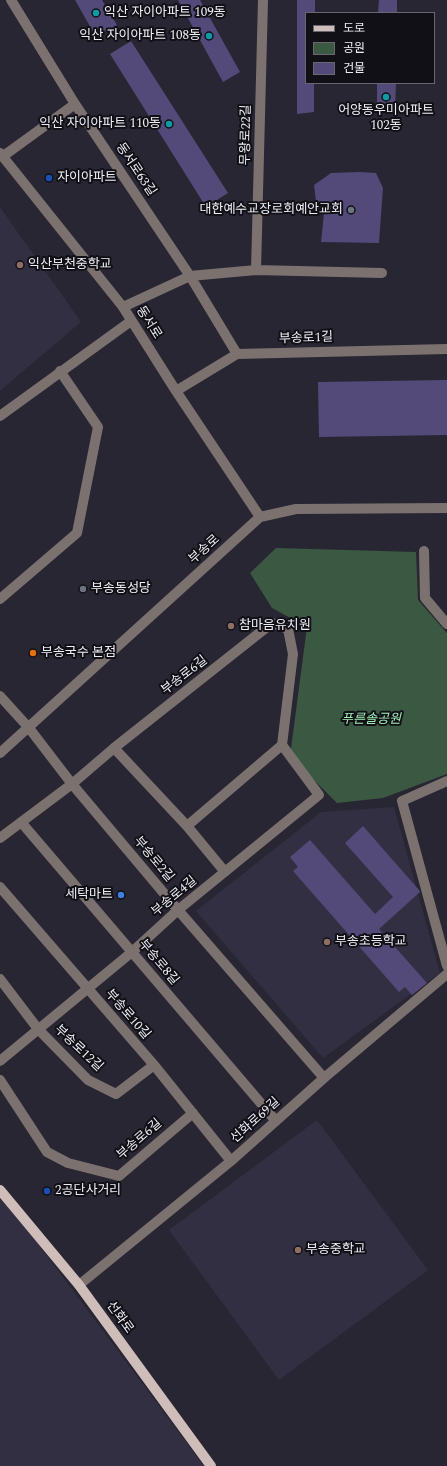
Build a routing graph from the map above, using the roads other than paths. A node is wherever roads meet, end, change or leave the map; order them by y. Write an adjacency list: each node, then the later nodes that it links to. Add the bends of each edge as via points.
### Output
1 (10, 0): 3 (street, 동서로63길)
2 (263, 0): 5 (street, 무왕로22길)
3 (75, 104): 4 (street); 7 (street, 동서로63길)
4 (1, 155): 8 (street, 동서로)
5 (256, 270): 6 (street); 7 (street)
6 (382, 273)
7 (190, 276): 8 (street); 11 (street, 동서로63길)
8 (122, 307): 9 (street, 동서로)
9 (131, 321): 12 (street); 13 (street, 동서로)
10 (447, 349): 11 (street, 부송로1길)
11 (237, 354): 13 (street, 부송로1길)
12 (60, 372): 14 (street); 18 (street, via 98,427 77,533)
13 (176, 391): 16 (street, 동서로)
14 (0, 416)
15 (447, 508): 16 (street, 부송로, via 296,509)
16 (260, 517): 21 (street, 부송로)
17 (424, 551): 19 (street, via 425,598)
18 (0, 599)
19 (447, 624)
20 (0, 696): 21 (street)
21 (29, 728): 24 (street, 부송로); 26 (street, 부송로2길)
22 (282, 745): 23 (street, 부송로6길, via 293,654 288,629 272,623); 28 (street); 30 (street, 부송로4길, via 319,795)
23 (114, 748): 26 (street, 부송로6길); 28 (street)
24 (0, 753)
25 (447, 781): 34 (street, via 402,801)
26 (72, 784): 27 (street, 부송로6길); 32 (street, 부송로2길)
27 (20, 822): 29 (street, 부송로6길); 33 (street, 부송로8길)
28 (187, 826): 30 (street)
29 (0, 838)
30 (225, 872): 32 (street, 부송로4길)
31 (0, 887): 37 (street, 부송로10길)
32 (178, 910): 33 (street, 부송로4길); 41 (street, 부송로2길)
33 (132, 952): 37 (street, 부송로4길); 44 (street, 부송로8길)
34 (447, 966)
35 (447, 974): 41 (street, 선화로69길)
36 (0, 979): 38 (street, 부송로12길)
37 (87, 989): 38 (street, 부송로4길); 40 (street, 부송로10길)
38 (38, 1029): 39 (street, 부송로4길); 40 (street, 부송로12길, via 88,1080 116,1094)
39 (0, 1061)
40 (154, 1065): 43 (street, 부송로10길)
41 (324, 1078): 44 (street, 선화로69길)
42 (0, 1080): 43 (street, 부송로6길, via 47,1152 68,1163 119,1176)
43 (192, 1112): 45 (street, 부송로10길)
44 (276, 1121): 45 (street, 선화로69길)
45 (231, 1161): 47 (street, 선화로69길)
46 (0, 1190): 47 (main road, 선화로)
47 (79, 1285): 48 (main road, 선화로)
48 (211, 1466)

